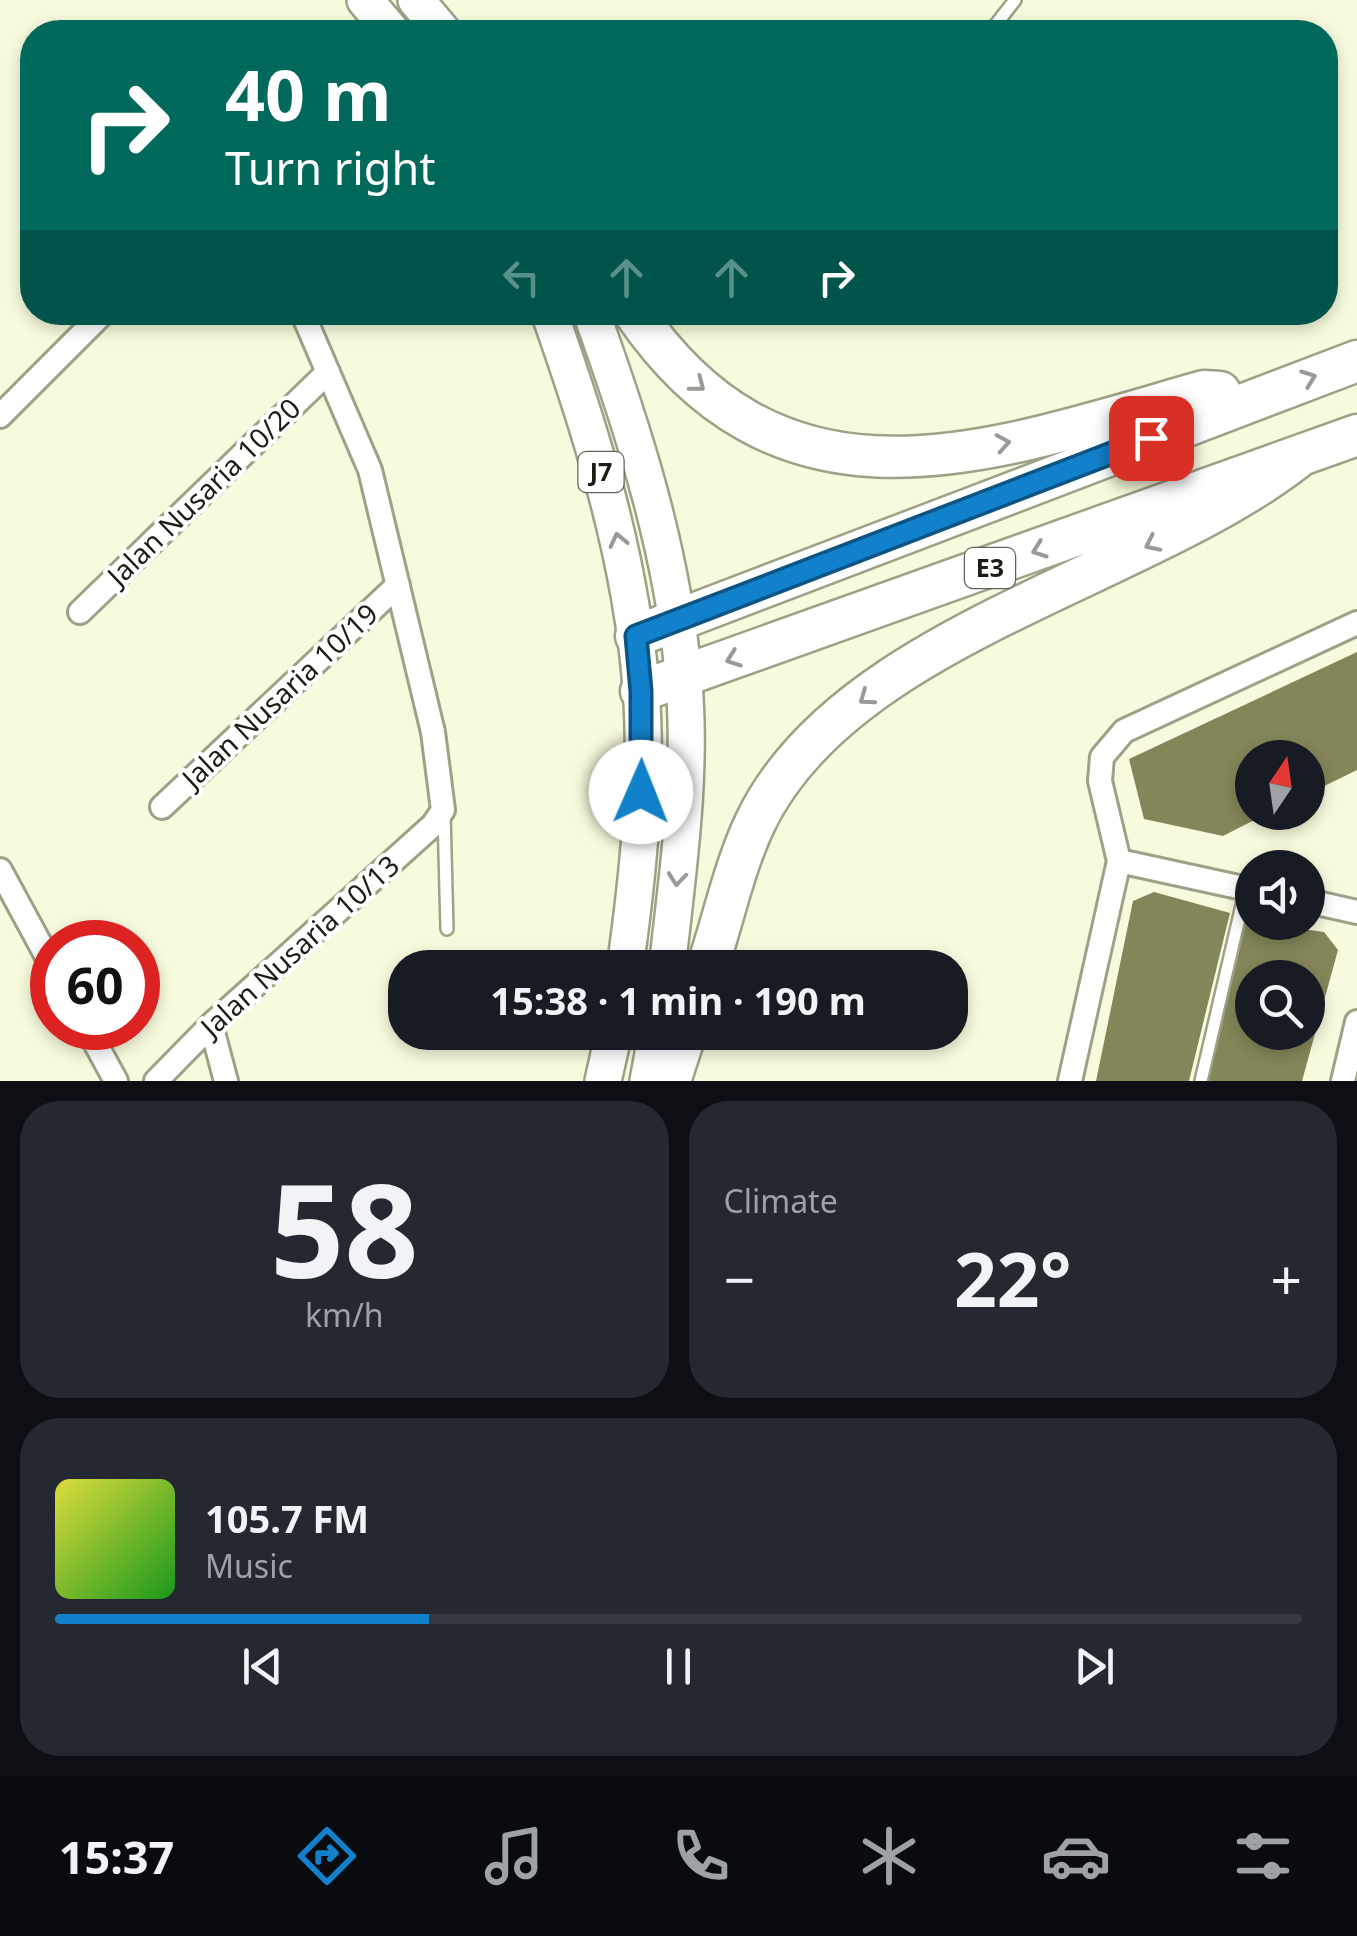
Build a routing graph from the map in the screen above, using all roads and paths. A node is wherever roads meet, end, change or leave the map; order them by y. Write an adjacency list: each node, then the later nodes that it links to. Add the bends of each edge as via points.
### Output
1 (365, 0): 4 (main road)
2 (416, 0): 5 (main road)
3 (1015, 0): 6 (lane)
4 (382, 20)
5 (434, 20)
6 (999, 20)
7 (91, 325): 15 (street)
8 (308, 325): 13 (street)
9 (554, 325): 22 (main road, J7, one-way to 9, via 621,546)
10 (597, 325): 20 (main road, J7, via 630,420)
11 (644, 325): 14 (highway, one-way to 14, via 686,377 739,416 796,443 858,457 914,460 1047,436 1204,391)
12 (1357, 361): 14 (highway, E3, one-way to 12)
13 (328, 372): 18 (street, via 370,470); 19 (street, Jalan Nusaria 10/20)
14 (1260, 395): 20 (highway, E3)
15 (0, 416)
16 (1357, 434): 17 (highway, E3)
17 (1296, 460): 23 (highway, E3, one-way to 23); 37 (highway, one-way to 37, via 1248,496 967,634 833,722 755,822)
18 (398, 585): 25 (street, Jalan Nusaria 10/19); 26 (street, via 433,732)
19 (80, 612)
20 (677, 622): 22 (highway, E3); 23 (main road, J7)
21 (1357, 623): 27 (street, via 1124,731 1102,757 1100,781)
22 (636, 636): 24 (main road, J7)
23 (684, 676): 24 (highway, E3); 36 (main road, J7, one-way to 36, via 682,833)
24 (641, 691): 35 (main road, J7, via 640,858)
25 (162, 807)
26 (443, 810): 33 (lane); 39 (street, Jalan Nusaria 10/13)
27 (1119, 861): 29 (street); 50 (street)
28 (0, 870): 32 (street)
29 (1235, 886)
30 (1325, 905): 31 (street)
31 (1357, 912)
32 (30, 925)
33 (447, 929)
34 (1236, 940): 51 (lane)
35 (627, 950)
36 (668, 950)
37 (713, 950)
38 (1357, 1022): 52 (street)
39 (211, 1025): 45 (street, Jalan Nusaria 10/13); 46 (street)
40 (98, 1050): 44 (street)
41 (610, 1050): 47 (main road)
42 (654, 1050): 48 (main road)
43 (680, 1050): 49 (highway)
44 (116, 1081)
45 (156, 1081)
46 (226, 1081)
47 (603, 1081)
48 (648, 1081)
49 (670, 1081)
50 (1070, 1081)
51 (1201, 1081)
52 (1344, 1081)

